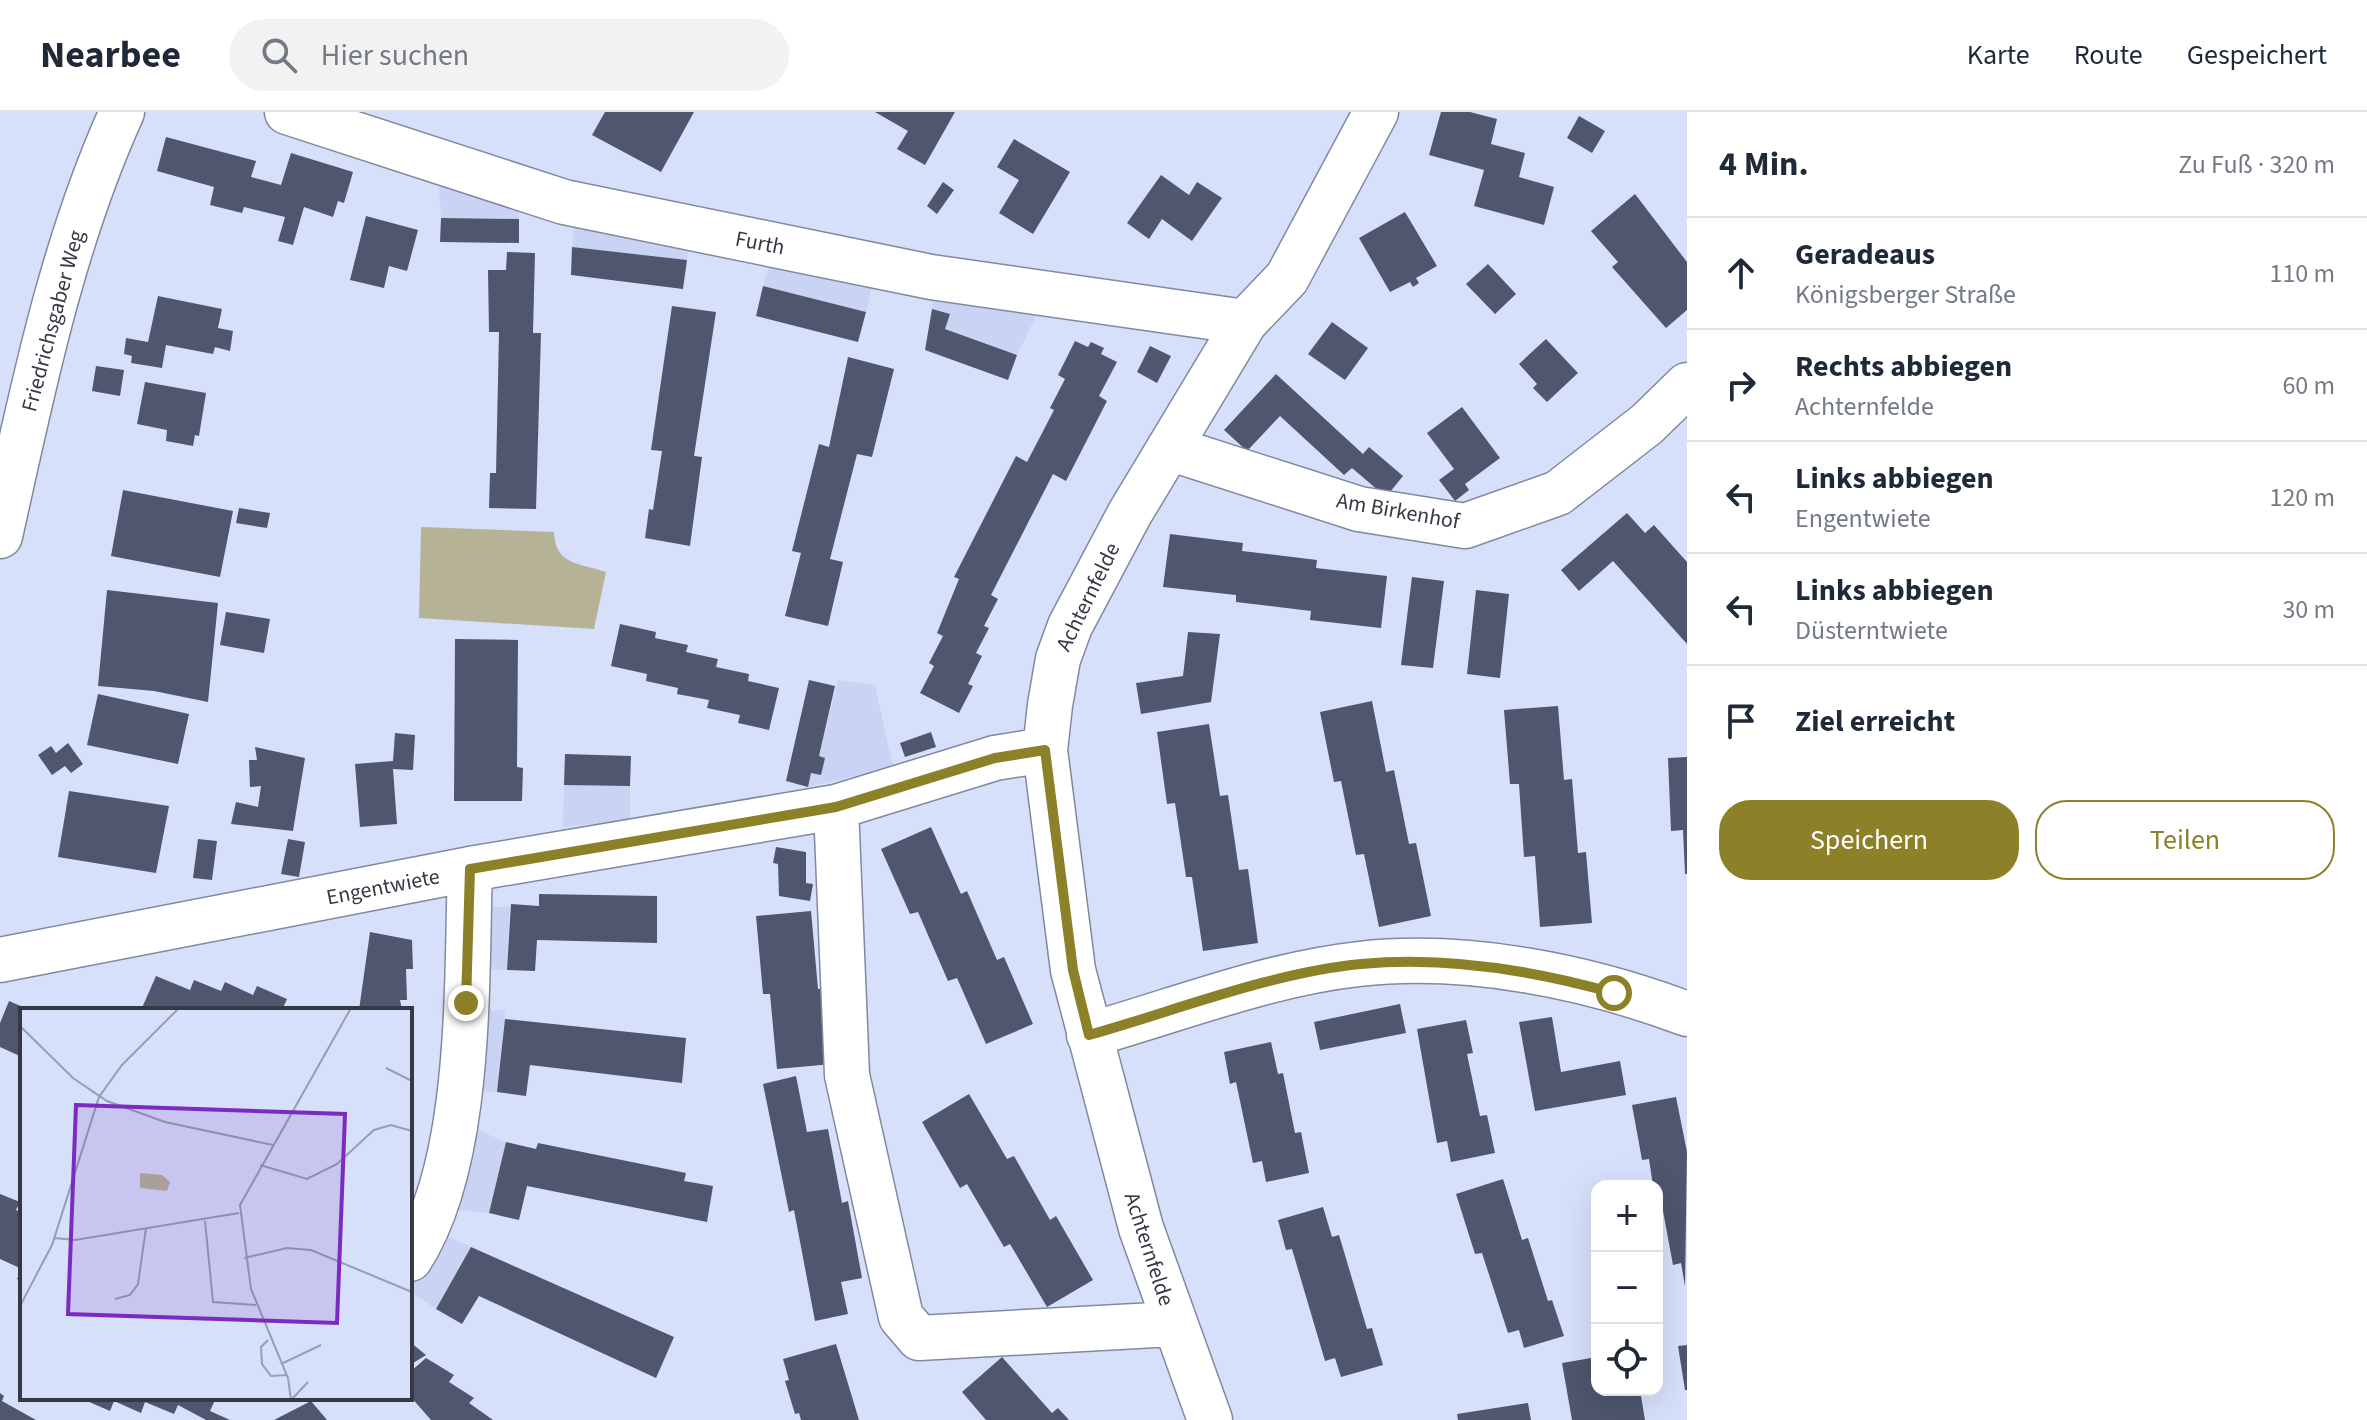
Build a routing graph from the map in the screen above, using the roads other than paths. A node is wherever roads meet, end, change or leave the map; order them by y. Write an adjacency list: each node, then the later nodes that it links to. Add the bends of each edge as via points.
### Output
1 (122, 112): 7 (street, Friedrichsgaber Weg, via 87,198 59,291)
2 (287, 112): 4 (street, Furth, via 564,202 931,277)
3 (1376, 112): 4 (street, Achternfelde, via 1287,278)
4 (1245, 322): 6 (street, Achternfelde)
5 (1687, 385): 6 (street, Am Birkenhof, via 1647,424 1558,493 1465,526 1359,509)
6 (1169, 448): 8 (street, Achternfelde, via 1070,626 1058,659)
7 (0, 536)
8 (1045, 750): 9 (street, Engentwiete, via 995,758); 13 (street, Achternfelde, via 1073,970)
9 (836, 807): 10 (street, Engentwiete); 15 (street, via 847,1075 901,1317 919,1338)
10 (470, 869): 11 (street, Engentwiete); 14 (street, via 466,1003 454,1133 429,1222)
11 (0, 960)
12 (1687, 1014): 13 (street, via 1562,979 1418,961 1358,964 1293,976)
13 (1089, 1035): 15 (street, Achternfelde)
14 (412, 1255)
15 (1173, 1324): 16 (street, Achternfelde)
16 (1210, 1420)

